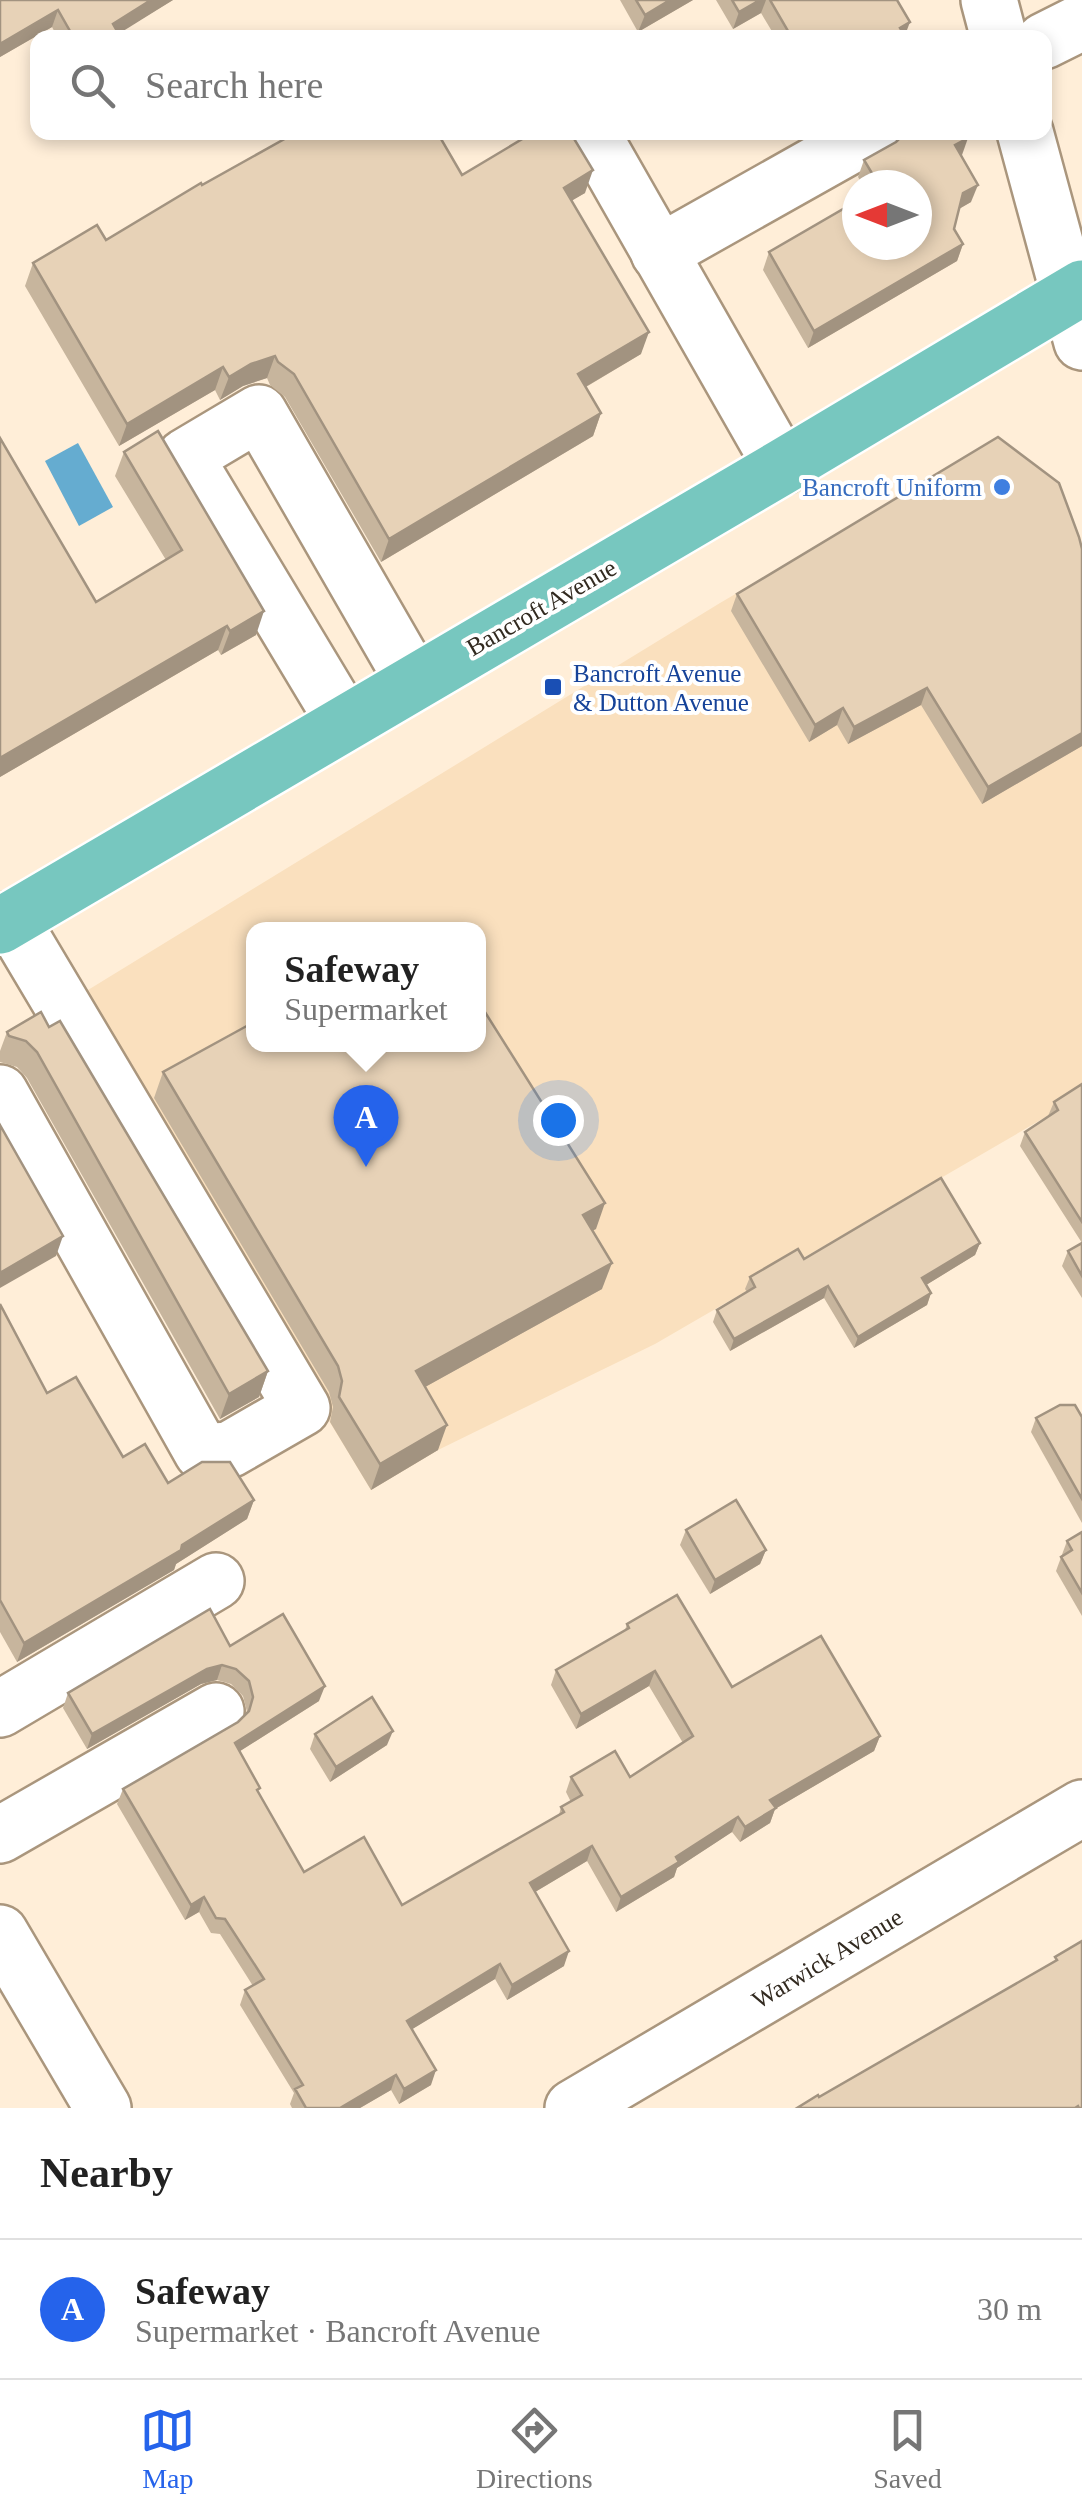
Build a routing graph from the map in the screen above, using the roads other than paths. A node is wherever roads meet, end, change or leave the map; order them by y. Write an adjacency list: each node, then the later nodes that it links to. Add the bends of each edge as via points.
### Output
1 (989, 0): 3 (street)
2 (1082, 22): 4 (street)
3 (997, 30)
4 (1052, 37)
5 (595, 140): 8 (street)
6 (860, 140): 8 (street)
7 (1027, 140): 9 (street)
8 (659, 253): 10 (street)
9 (1078, 309): 10 (main road, Bancroft Avenue)
10 (782, 467): 11 (main road, Bancroft Avenue)
11 (414, 682): 12 (main road, Bancroft Avenue); 12 (street, via 259,413 185,457)
12 (345, 723): 13 (main road, Bancroft Avenue)
13 (6, 922): 14 (street, via 302,1408 228,1450 202,1452)
14 (0, 1093)
15 (216, 1581): 16 (street)
16 (0, 1710)
17 (216, 1711): 19 (street)
18 (1082, 1808): 22 (street, Warwick Avenue)
19 (0, 1835)
20 (0, 1933): 21 (street)
21 (103, 2108)
22 (572, 2108)

